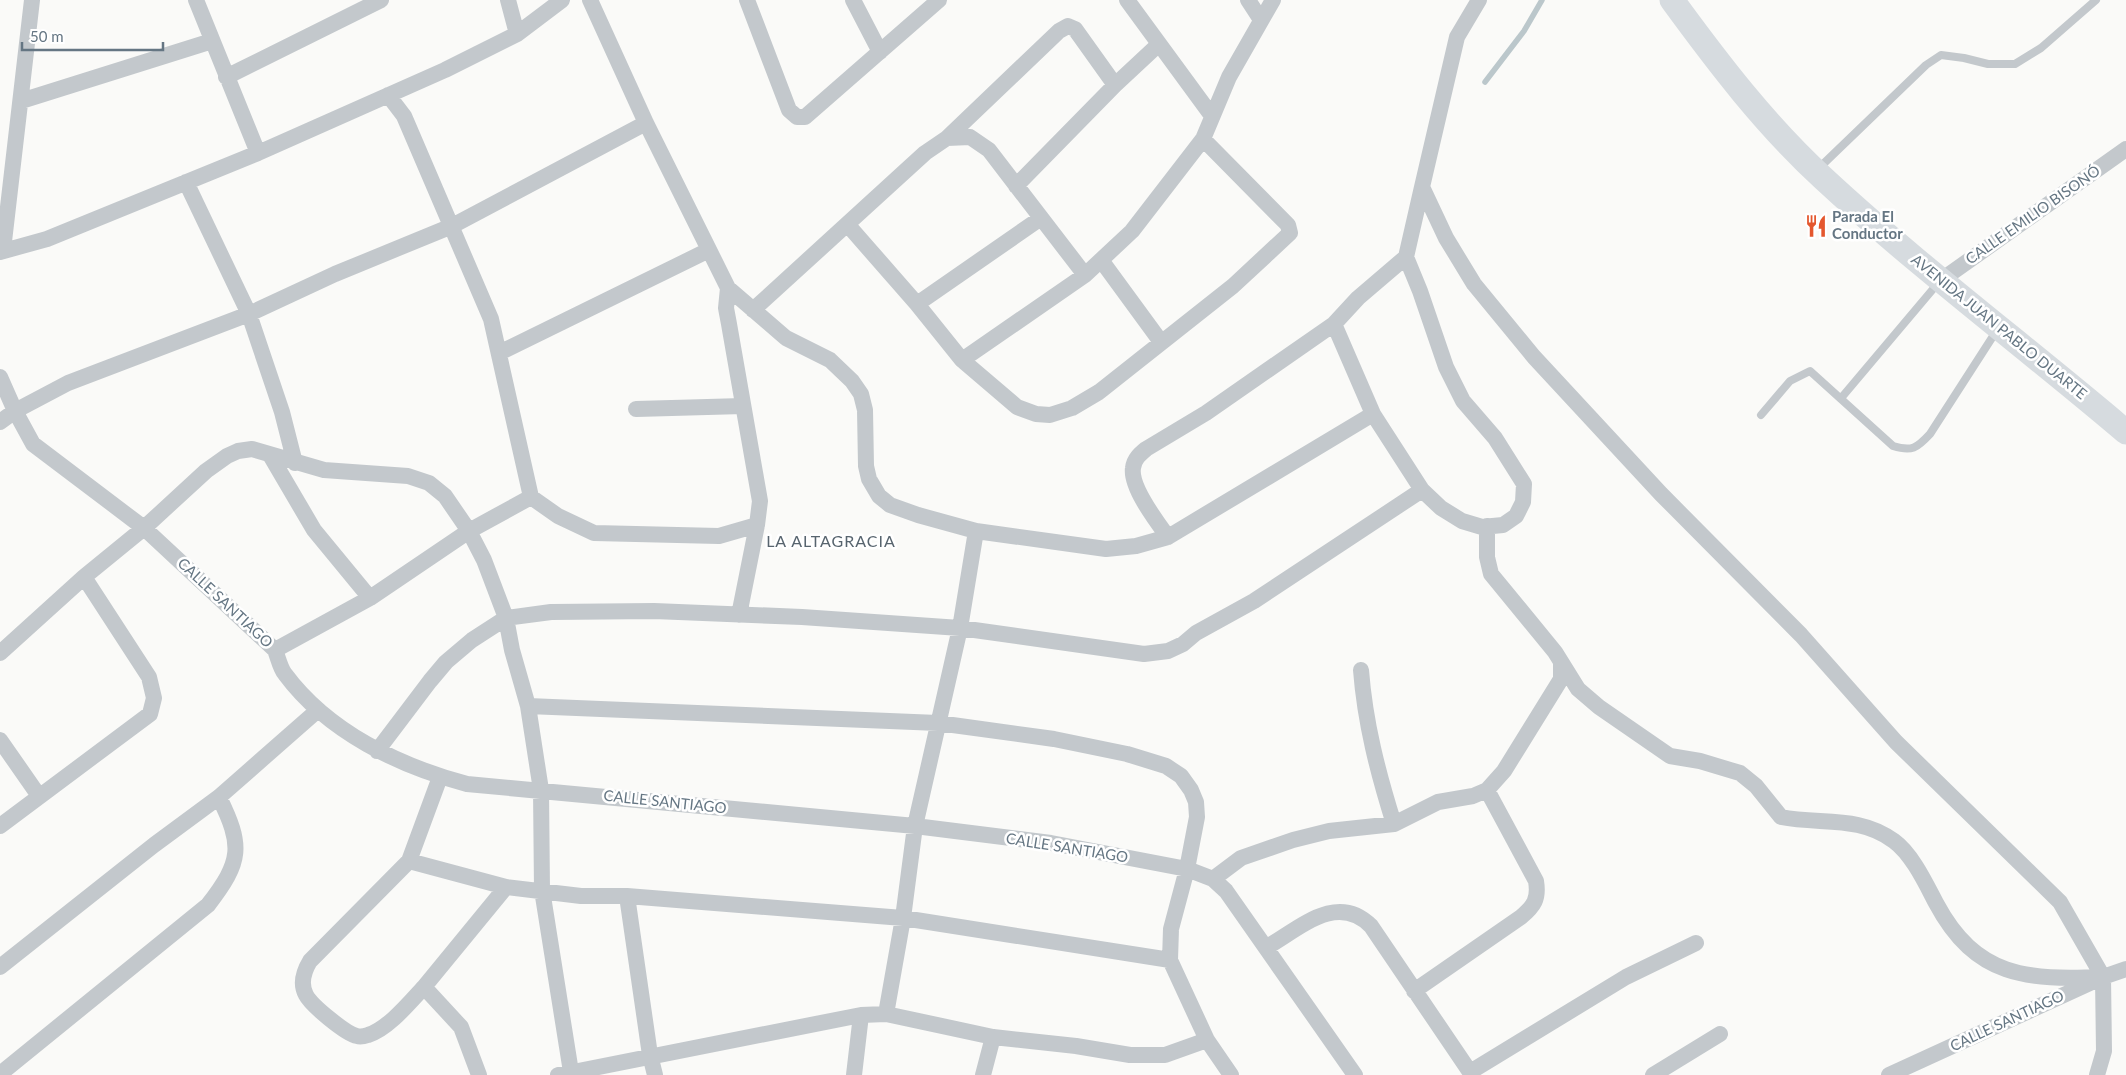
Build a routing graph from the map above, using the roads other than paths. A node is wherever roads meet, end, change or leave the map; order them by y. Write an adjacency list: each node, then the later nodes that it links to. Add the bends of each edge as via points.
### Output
1 (32, 0): 25 (street)
2 (196, 0): 19 (street)
3 (381, 0): 22 (street)
4 (508, 0): 18 (street)
5 (562, 0): 18 (street)
6 (590, 0): 27 (street)
7 (747, 0): 21 (street, via 789,110 797,117 805,117)
8 (853, 0): 21 (street)
9 (939, 0): 21 (street)
10 (1127, 0): 20 (street)
11 (1248, 0): 17 (street)
12 (1272, 0): 17 (street)
13 (1480, 0): 35 (street, via 1457,37)
14 (1672, 0): 32 (main road, AVENIDA JUAN PABLO DUARTE, via 1722,68)
15 (2096, 0): 16 (lane)
16 (2086, 4): 32 (lane, via 2041,48 2015,64 1988,64 1942,55 1926,64)
17 (1261, 20): 26 (street, via 1228,77)
18 (517, 34): 24 (street)
19 (212, 41): 22 (street); 25 (street)
20 (1160, 44): 23 (street); 26 (street)
21 (880, 52)
22 (226, 77): 31 (street)
23 (1115, 85): 28 (street, via 1075,29 1068,26); 34 (street)
24 (388, 95): 31 (street); 38 (street, via 404,116)
25 (21, 101): 40 (street)
26 (1212, 116): 29 (street)
27 (646, 123): 38 (street); 39 (street)
28 (946, 138): 34 (street, via 970,137 989,150); 37 (street)
29 (1203, 139): 42 (street, via 1132,231); 51 (street, via 1291,230 1280,244 1232,286)
30 (2126, 148): 44 (street, CALLE EMILIO BISONÓ)
31 (258, 153): 33 (street)
32 (1816, 172): 44 (main road, AVENIDA JUAN PABLO DUARTE)
33 (186, 182): 40 (street, via 47,239); 48 (street)
34 (1016, 186): 36 (street)
35 (1422, 187): 41 (street); 107 (street, via 1446,238 1474,284 1534,357 1661,494 1801,635 1896,742 2060,902)
36 (1041, 218): 43 (street); 46 (street)
37 (847, 224): 46 (street); 47 (street)
38 (452, 226): 48 (street); 52 (street, via 491,319)
39 (709, 250): 45 (street); 52 (street)
40 (2, 251)
41 (1406, 257): 49 (street, via 1358,298); 68 (street, via 1446,367 1463,401 1495,438 1524,484 1523,502 1516,516 1503,525)
42 (1101, 260): 43 (street); 51 (street)
43 (1085, 275): 53 (street)
44 (1940, 281): 50 (main road, AVENIDA JUAN PABLO DUARTE); 55 (lane)
45 (728, 288): 47 (street); 56 (street, via 726,308)
46 (917, 304): 53 (street)
47 (753, 310): 71 (street, via 786,338 830,360 852,380 865,410 869,479 879,496 890,505)
48 (249, 314): 58 (street, via 68,383); 64 (street, via 282,412)
49 (1334, 324): 59 (street); 72 (street, via 1268,372 1146,449 1137,458 1132,469 1136,484)
50 (1999, 328): 55 (lane, via 1930,434 1920,444 1906,450 1893,446); 62 (main road, AVENIDA JUAN PABLO DUARTE)
51 (1161, 342): 53 (street, via 1099,392 1072,408 1050,415 1036,414 1017,406)
52 (499, 353): 66 (street)
53 (962, 360)
54 (0, 377): 58 (street, CALLE SANTIAGO)
55 (1842, 397): 60 (lane, via 1810,371 1790,381)
56 (743, 406): 57 (street); 67 (street, via 760,501)
57 (636, 409)
58 (15, 411): 61 (street); 69 (street, CALLE SANTIAGO, via 33,444)
59 (1373, 414): 65 (street); 72 (street)
60 (1760, 415)
61 (0, 422)
62 (2126, 431)
63 (270, 455): 64 (street); 69 (street, via 252,449 227,456); 74 (street, via 314,530)
64 (295, 463): 70 (street, via 324,470 408,476 429,483 445,496)
65 (1422, 490): 68 (street, via 1441,508 1462,521); 77 (street, via 1254,601 1168,651 1144,654)
66 (531, 497): 67 (street, via 558,516 594,532 719,536); 70 (street)
67 (757, 525): 75 (street)
68 (1487, 526): 80 (street, via 1487,557 1491,574)
69 (144, 528): 73 (street); 78 (street, CALLE SANTIAGO)
70 (469, 531): 74 (street); 76 (street)
71 (976, 531): 72 (street, via 1106,548 1136,546); 77 (street)
72 (1168, 537)
73 (84, 577): 79 (street); 90 (street, via 149,677 154,698 150,714)
74 (370, 598): 78 (street)
75 (739, 615): 76 (street, via 654,611 551,612); 77 (street)
76 (506, 618): 82 (street); 86 (street, via 446,662)
77 (960, 628): 84 (street)
78 (275, 650): 83 (street, CALLE SANTIAGO, via 284,673)
79 (0, 653)
80 (1561, 662): 89 (street, via 1561,679 1504,771); 107 (street, via 1578,689 1649,743 1670,756 1740,773 1756,786 1781,818 1864,825 1895,842 1919,871 1943,916 1982,960 2018,974 2052,979)
81 (1361, 670): 92 (street, via 1363,704 1377,770)
82 (528, 706): 84 (street); 88 (street)
83 (318, 710): 86 (street, CALLE SANTIAGO); 91 (street)
84 (938, 723): 94 (street); 96 (street, via 1054,739 1128,754 1166,766 1181,776 1196,802 1197,817)
85 (0, 740): 90 (street)
86 (377, 751): 87 (street, CALLE SANTIAGO)
87 (440, 777): 88 (street, CALLE SANTIAGO, via 467,784); 95 (street)
88 (541, 790): 94 (street, CALLE SANTIAGO); 99 (street)
89 (1487, 790): 92 (street, via 1438,802); 109 (street, via 1536,881 1538,892 1534,906)
90 (39, 796): 93 (street)
91 (219, 797): 105 (street); 117 (street, via 233,826 236,851 228,879 208,905)
92 (1394, 824): 97 (street, via 1329,831 1293,840 1241,858)
93 (0, 826)
94 (915, 826): 96 (street, CALLE SANTIAGO, via 1051,843); 101 (street)
95 (409, 861): 98 (street); 108 (street, via 310,962 303,981 305,993 312,1003 358,1036 380,1030)
96 (1187, 869): 97 (street, CALLE SANTIAGO); 104 (street, via 1171,929)
97 (1212, 879): 103 (street, CALLE SANTIAGO, via 1226,891)
98 (506, 887): 99 (street); 108 (street)
99 (542, 890): 100 (street, via 581,896); 118 (street)
100 (627, 896): 101 (street); 115 (street)
101 (903, 918): 104 (street); 110 (street)
102 (1696, 943): 116 (street, via 1626,976)
103 (1267, 947): 109 (street, via 1319,916 1349,911 1361,916 1371,926); 124 (street, CALLE SANTIAGO)
104 (1170, 960): 114 (street)
105 (0, 967)
106 (2126, 970): 107 (street, CALLE SANTIAGO)
107 (2103, 977): 126 (street, CALLE SANTIAGO); 127 (street, via 2104,1051)
108 (424, 987): 119 (street, via 461,1028)
109 (1414, 990): 116 (street)
110 (886, 1014): 111 (street); 113 (street)
111 (861, 1015): 115 (street); 121 (street)
112 (1720, 1034): 125 (street)
113 (993, 1037): 114 (street, via 1130,1055 1165,1054); 122 (street)
114 (1207, 1040): 123 (street)
115 (650, 1055): 118 (street); 120 (street)
116 (1471, 1073)
117 (0, 1074)
118 (565, 1074)
119 (480, 1075)
120 (655, 1075)
121 (854, 1075)
122 (983, 1075)
123 (1230, 1075)
124 (1355, 1075)
125 (1653, 1075)
126 (1889, 1075)
127 (2096, 1075)

